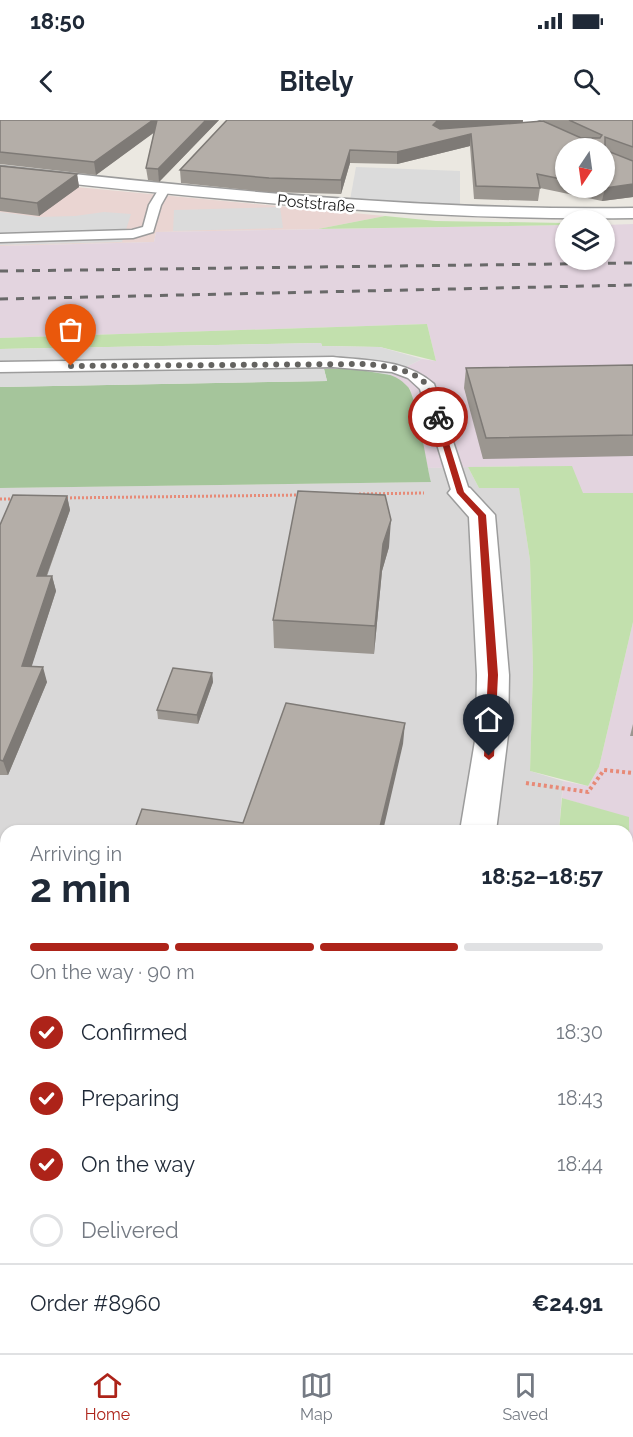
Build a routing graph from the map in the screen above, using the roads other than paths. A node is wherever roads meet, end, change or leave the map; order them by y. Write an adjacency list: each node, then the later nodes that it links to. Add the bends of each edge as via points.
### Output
1 (521, 126): 2 (street, via 544,128)
2 (568, 138)
3 (0, 171): 5 (street, Poststraße)
4 (180, 172): 5 (street)
5 (164, 189): 6 (street, Poststraße, via 418,211); 7 (lane, via 149,229 133,234)
6 (633, 213)
7 (0, 238)
8 (0, 367): 9 (lane, via 333,362 394,368 414,375 428,387)
9 (461, 493): 10 (street, via 482,515 493,675 492,735)
10 (479, 825)

